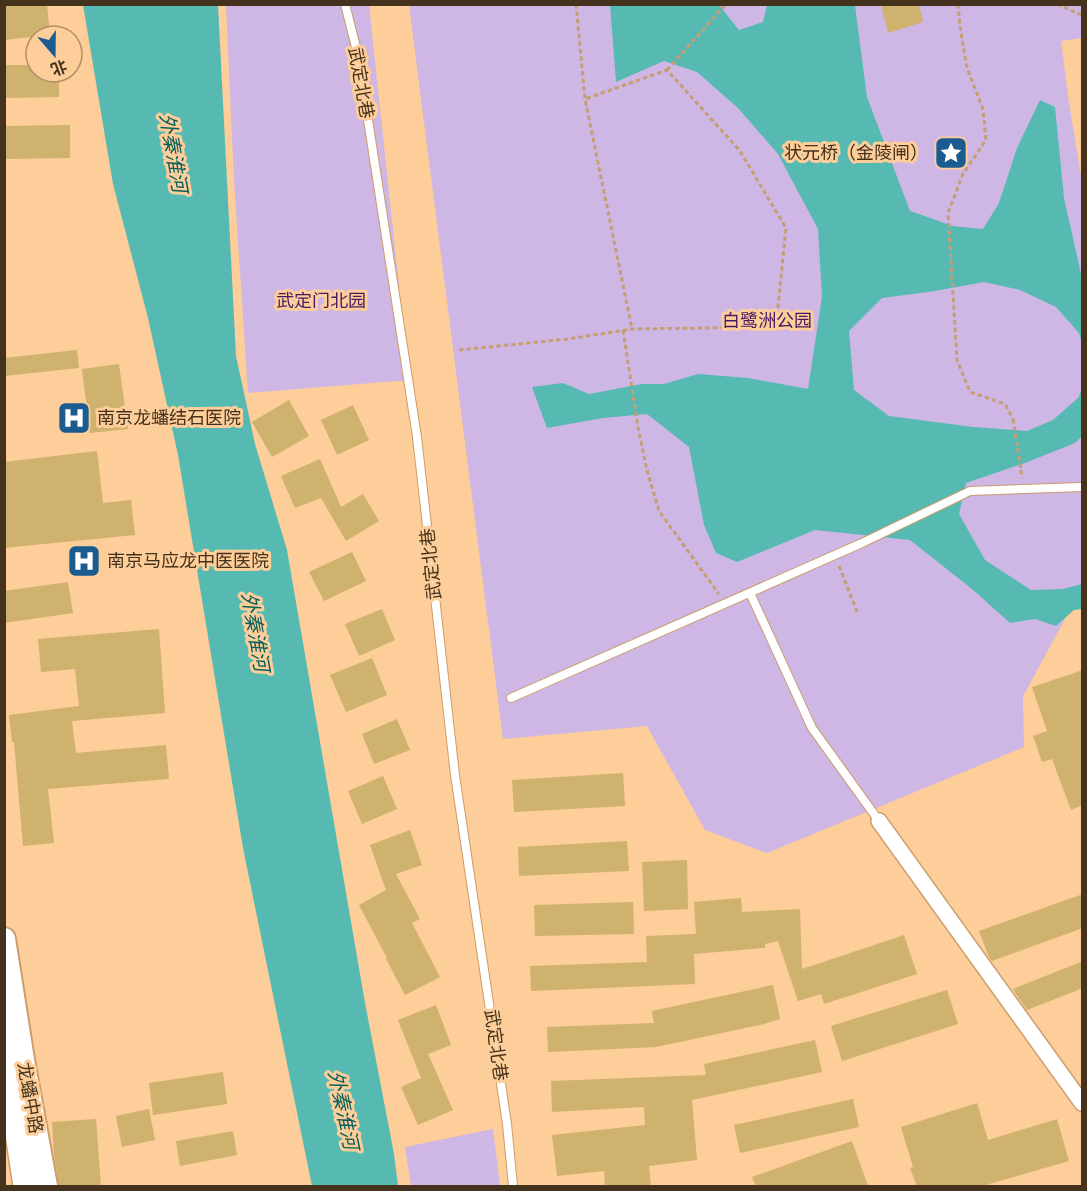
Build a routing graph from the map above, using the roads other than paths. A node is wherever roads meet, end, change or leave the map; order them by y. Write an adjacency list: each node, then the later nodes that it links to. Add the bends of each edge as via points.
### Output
1 (345, 4): 11 (lane, 武定北巷, via 358,55 417,436 455,775)
2 (1083, 487): 3 (lane, via 970,491)
3 (750, 593): 4 (lane); 5 (lane, via 812,728)
4 (512, 698)
5 (879, 821): 8 (street)
6 (4, 939): 10 (main road, 龙蟠中路)
7 (4, 1034): 9 (highway)
8 (1083, 1103)
9 (27, 1186)
10 (45, 1186)
11 (513, 1186)

